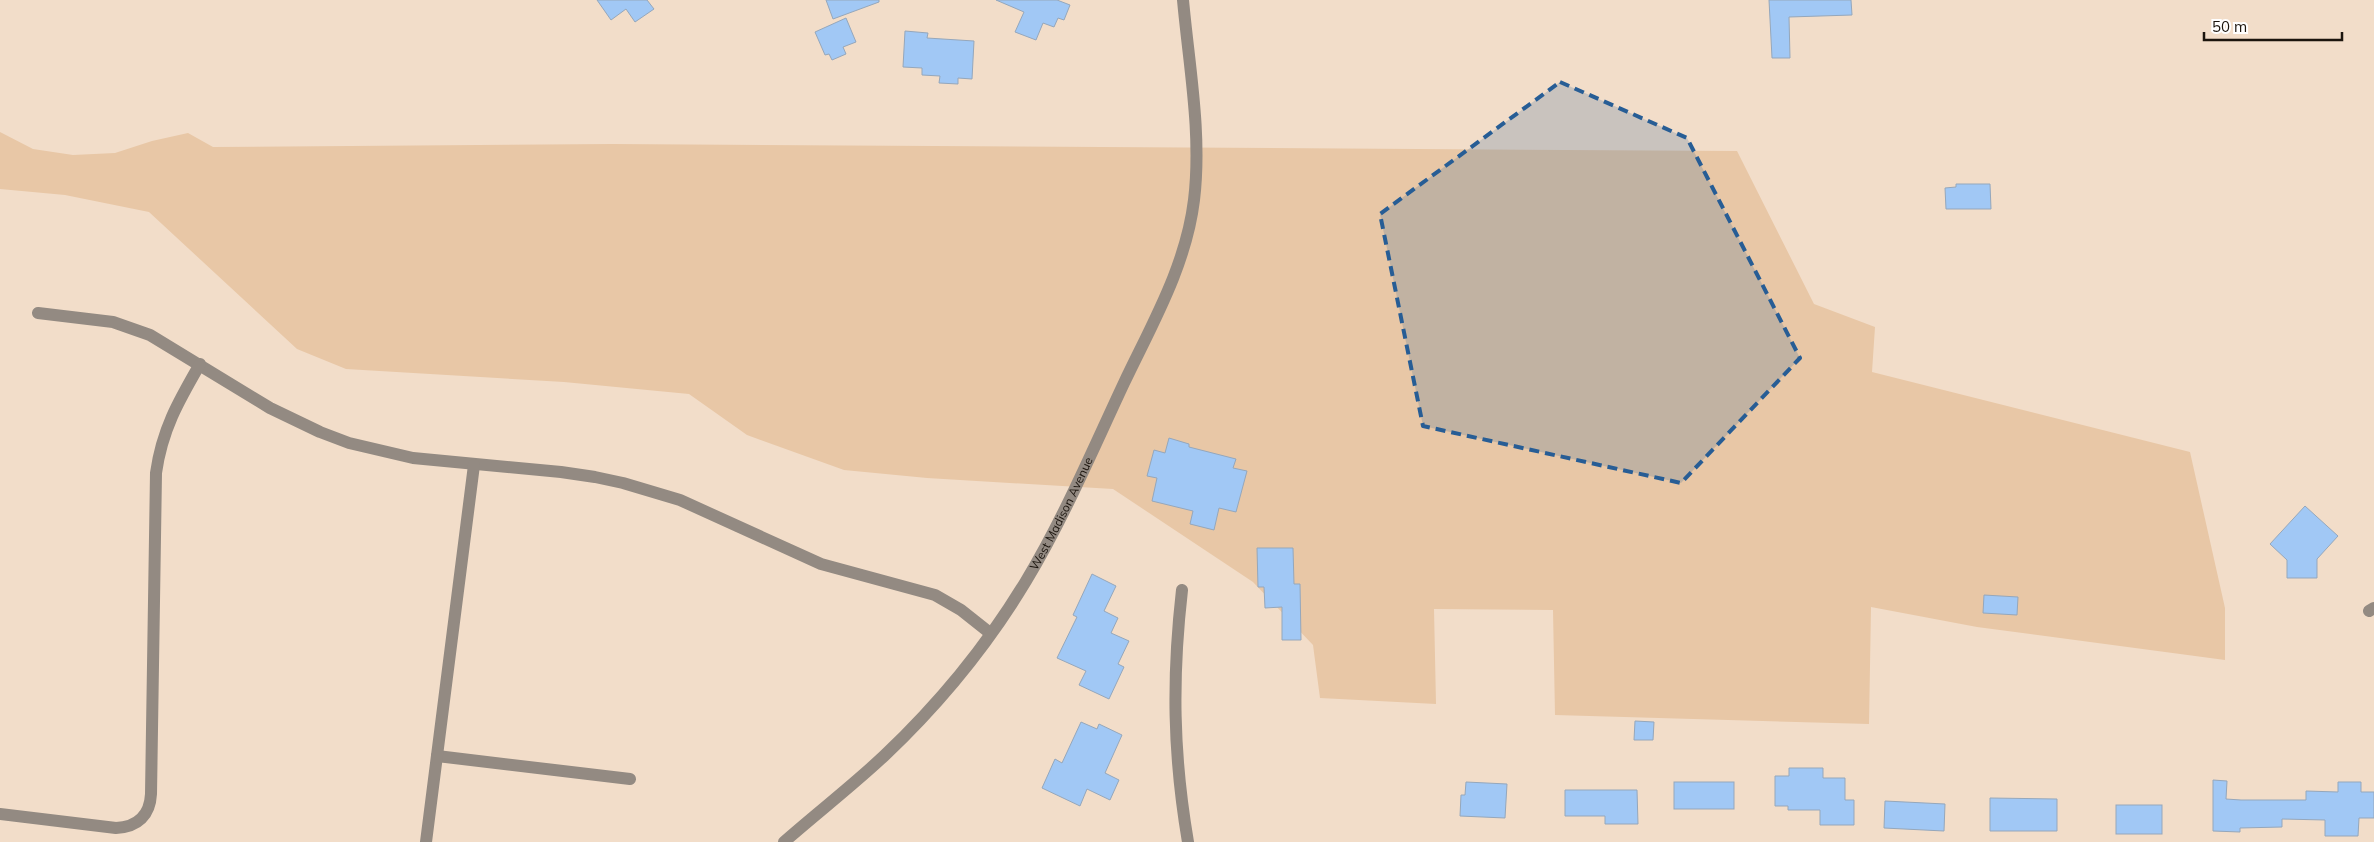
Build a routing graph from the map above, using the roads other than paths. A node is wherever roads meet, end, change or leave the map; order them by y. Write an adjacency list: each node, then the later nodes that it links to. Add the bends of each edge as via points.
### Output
1 (1183, 0): 6 (street, West Madison Avenue, via 1196,162 1194,202 1187,235 1174,276 1047,544)
2 (38, 313): 3 (street, via 96,319 130,327 169,344)
3 (200, 364): 4 (street, via 270,408 349,443 396,455); 9 (street, via 169,422 156,474 151,794 148,810 131,826 116,828)
4 (474, 465): 6 (street, via 570,473 661,494 822,564 935,595); 7 (street)
5 (1182, 590): 12 (street, via 1175,720)
6 (990, 633): 11 (street, West Madison Avenue, via 913,727 859,779)
7 (437, 756): 8 (street); 10 (street)
8 (630, 779)
9 (0, 814)
10 (426, 842)
11 (784, 842)
12 (1188, 842)

